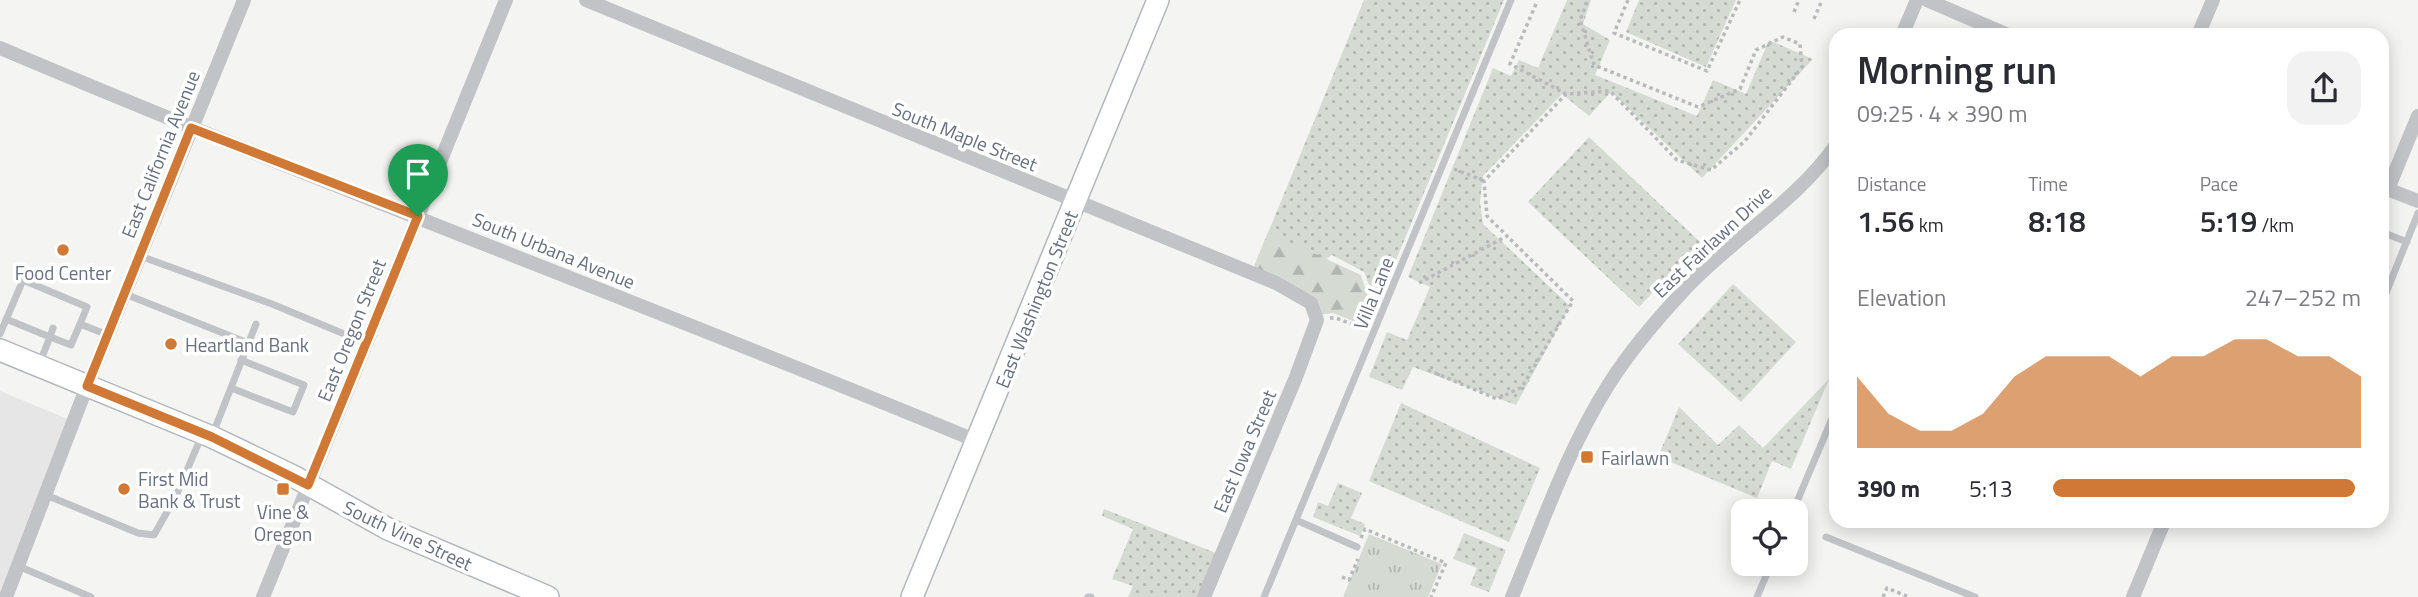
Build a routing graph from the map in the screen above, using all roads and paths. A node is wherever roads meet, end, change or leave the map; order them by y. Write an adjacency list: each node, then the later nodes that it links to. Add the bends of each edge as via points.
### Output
1 (244, 0): 23 (street, East California Avenue)
2 (506, 0): 32 (street, East Oregon Street)
3 (586, 0): 30 (street, South Maple Street)
4 (1158, 0): 30 (main road, East Washington Street)
5 (1511, 0): 25 (lane, Villa Lane)
6 (1588, 0): 21 (path, via 1580,20 1594,65 1698,107 1740,89 1756,50 1783,37 1800,44 1802,67 1745,141 1710,170 1677,160 1611,92)
7 (1628, 0): 8 (path, via 1614,33 1707,71)
8 (1740, 0)
9 (1799, 0): 15 (path)
10 (1822, 0): 16 (path)
11 (1917, 0): 17 (street)
12 (1927, 0): 18 (street)
13 (2213, 0): 19 (street)
14 (1536, 4): 21 (path, via 1510,64)
15 (1794, 12)
16 (1814, 19)
17 (1905, 28)
18 (1983, 28)
19 (2201, 28)
20 (0, 48): 23 (street, South Urbana Avenue)
21 (1566, 94): 27 (path)
22 (2418, 116): 26 (street)
23 (191, 128): 32 (street, South Urbana Avenue); 36 (street, East California Avenue)
24 (1829, 154): 83 (street, East Fairlawn Drive, via 1773,212 1688,286 1627,356 1584,428)
25 (1443, 165): 27 (path); 51 (lane, Villa Lane)
26 (2389, 179)
27 (1484, 181): 34 (path, via 1487,216)
28 (2389, 190): 29 (street)
29 (2418, 201)
30 (1076, 202): 46 (street, South Maple Street, via 1276,283 1311,303); 64 (main road, East Washington Street)
31 (2418, 213): 35 (lane)
32 (418, 216): 55 (street, East Oregon Street); 64 (street, South Urbana Avenue)
33 (2389, 235): 35 (lane)
34 (1507, 236): 37 (path); 59 (path, via 1573,301 1522,387 1497,399)
35 (2407, 242): 38 (lane)
36 (140, 255): 40 (street, East California Avenue); 55 (lane)
37 (1419, 283)
38 (2389, 286)
39 (41, 288): 41 (lane); 42 (lane); 45 (lane, via 23,281)
40 (124, 293): 53 (street, East California Avenue); 54 (lane)
41 (37, 298)
42 (66, 299): 43 (lane); 47 (lane, via 87,307)
43 (61, 308)
44 (29, 318): 49 (lane)
45 (6, 319): 49 (lane); 52 (lane)
46 (1317, 320): 51 (path, via 1336,318); 80 (street, East Iowa Street)
47 (80, 324): 50 (lane, via 71,345); 53 (lane)
48 (256, 324): 54 (lane)
49 (25, 327): 50 (lane)
50 (52, 333): 58 (lane)
51 (1374, 333): 68 (lane, Villa Lane)
52 (0, 334)
53 (108, 335): 60 (street, East California Avenue)
54 (248, 343): 57 (lane)
55 (366, 344): 65 (street, East Oregon Street)
56 (0, 350): 58 (main road, South Vine Street)
57 (241, 360): 61 (lane); 61 (lane, via 304,385 293,412)
58 (39, 366): 60 (main road, South Vine Street)
59 (1429, 370)
60 (87, 386): 63 (main road, South Vine Street); 66 (street, East California Avenue)
61 (231, 388): 63 (lane)
62 (1829, 426): 67 (lane)
63 (207, 435): 65 (main road, South Vine Street); 66 (lane, via 154,535 138,533)
64 (978, 441): 79 (main road, East Washington Street)
65 (308, 485): 77 (street, East Oregon Street); 78 (main road, South Vine Street, via 388,528)
66 (46, 495): 72 (street, East California Avenue)
67 (1798, 499)
68 (1296, 520): 71 (lane); 81 (lane, Villa Lane)
69 (2162, 528): 88 (street)
70 (1826, 537): 87 (lane)
71 (1357, 547): 74 (path, via 1358,560 1349,580); 82 (path, via 1365,529 1446,563)
72 (18, 566): 75 (street, East California Avenue); 76 (lane)
73 (1766, 576): 84 (lane)
74 (1342, 577)
75 (6, 597)
76 (91, 597)
77 (263, 597)
78 (548, 597)
79 (912, 597)
80 (1204, 597)
81 (1264, 597)
82 (1432, 597)
83 (1512, 597)
84 (1757, 597)
85 (1883, 597): 86 (path, via 1886,588)
86 (1909, 597)
87 (1975, 597)
88 (2133, 597)

